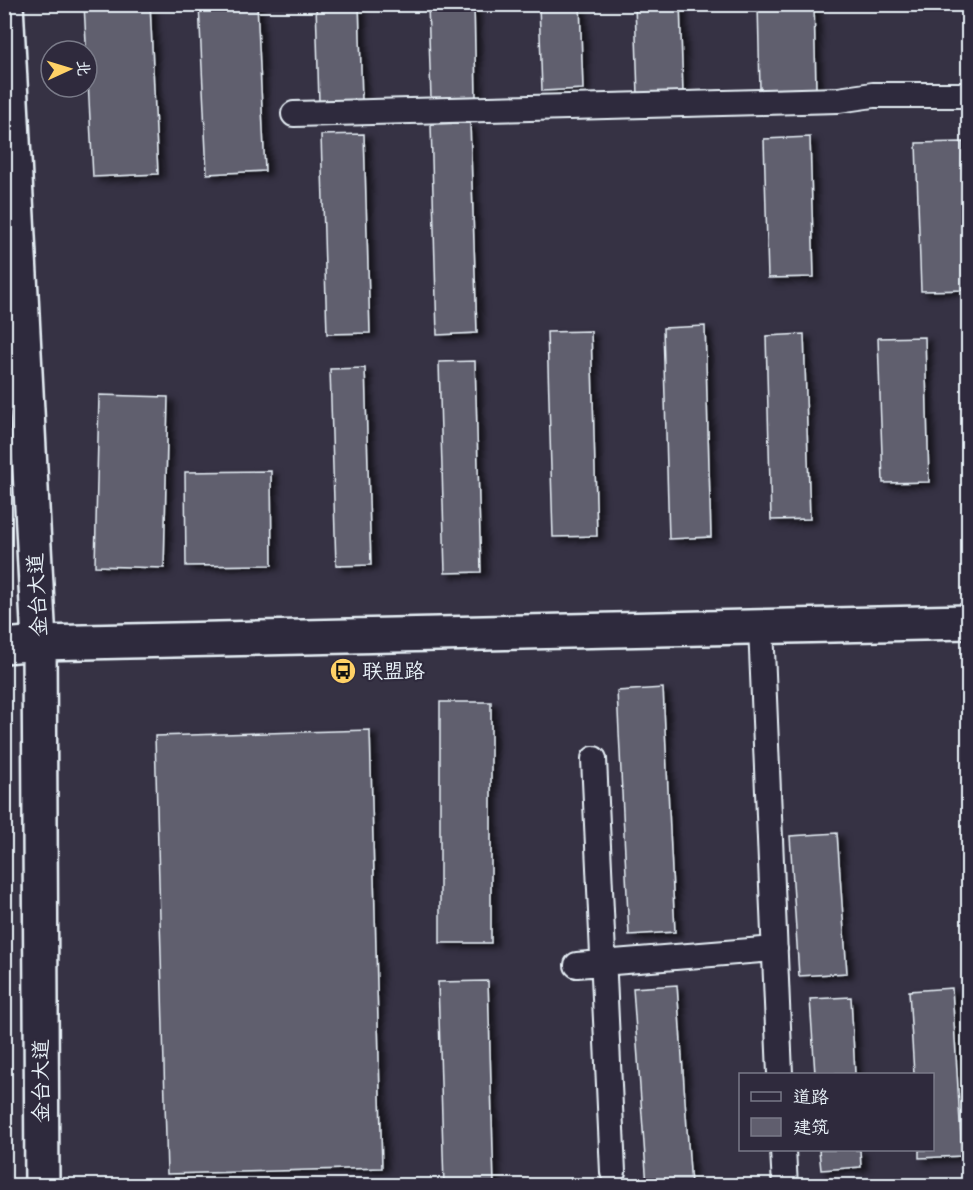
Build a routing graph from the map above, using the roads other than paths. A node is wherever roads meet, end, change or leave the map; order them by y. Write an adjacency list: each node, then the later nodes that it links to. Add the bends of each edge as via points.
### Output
1 (6, 4): 6 (main road, 金台大道)
2 (969, 95): 3 (street)
3 (294, 114)
4 (969, 622): 5 (main road)
5 (761, 627): 6 (main road); 9 (street)
6 (39, 643): 7 (main road); 15 (main road, 金台大道)
7 (4, 646)
8 (594, 759): 10 (street)
9 (775, 949): 10 (street); 12 (street)
10 (603, 963): 11 (street); 14 (street)
11 (577, 965)
12 (780, 1073)
13 (783, 1151): 16 (street)
14 (613, 1172)
15 (42, 1185)
16 (785, 1185)

